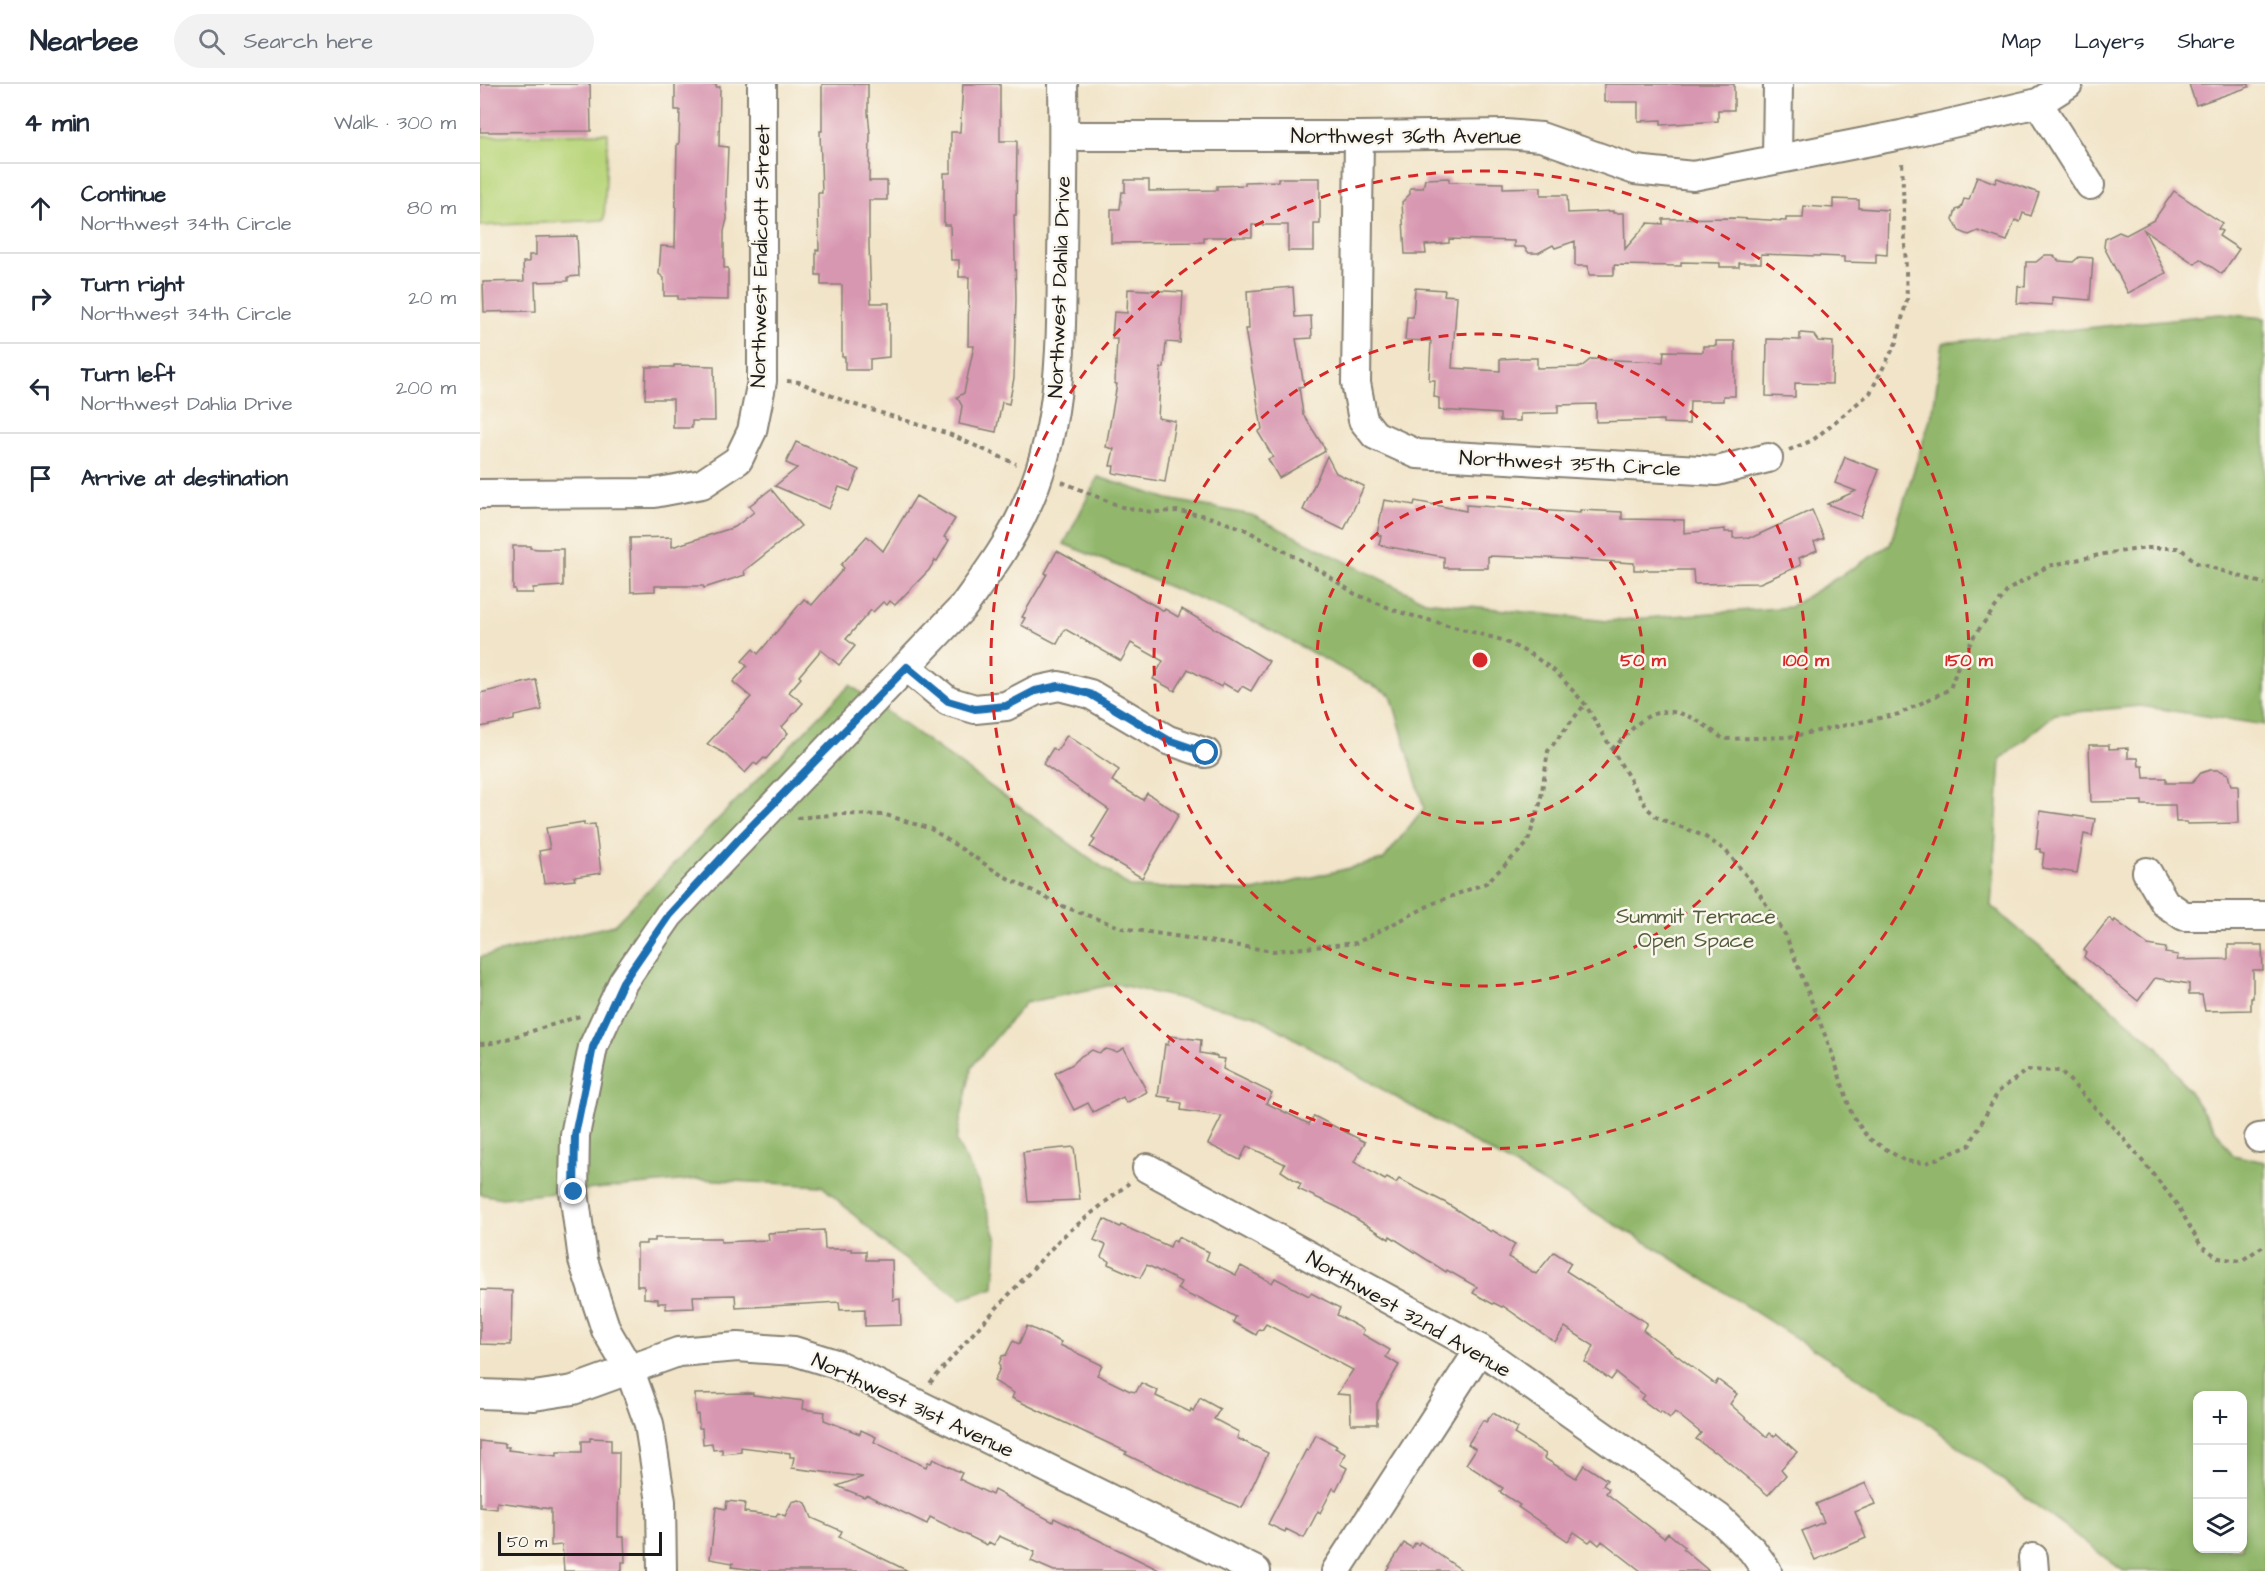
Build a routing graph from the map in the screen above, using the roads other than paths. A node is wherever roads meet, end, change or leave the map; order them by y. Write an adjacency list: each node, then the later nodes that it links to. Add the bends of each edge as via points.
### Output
1 (762, 84): 11 (street, Northwest Endicott Street, via 762,381 752,431 738,460 702,484 654,493)
2 (1063, 84): 6 (street, Northwest Dahlia Drive)
3 (1778, 84): 8 (street)
4 (2068, 84): 5 (street, Northwest 36th Avenue)
5 (2038, 103): 8 (street, Northwest 36th Avenue); 9 (street)
6 (1064, 136): 7 (street, Northwest 36th Avenue); 12 (street, Northwest Dahlia Drive, via 1061,360 1055,414 1039,473 998,559 963,607)
7 (1359, 136): 8 (street, Northwest 36th Avenue, via 1541,136 1635,170 1692,176); 10 (street, Northwest 35th Circle, via 1356,383 1363,420 1375,435 1417,454 1717,471)
8 (1777, 159)
9 (2090, 185)
10 (1768, 458)
11 (480, 494)
12 (907, 667): 13 (street, via 948,701 975,709 1006,706 1035,691 1059,686 1090,694 1168,740); 18 (street, Northwest Dahlia Drive, via 669,915 623,982 593,1047 575,1135 574,1192 583,1260 606,1330)
13 (1206, 753)
14 (2147, 872): 15 (street, via 2165,903 2184,916)
15 (2265, 916)
16 (1147, 1168): 17 (street, Northwest 32nd Avenue)
17 (1480, 1349): 22 (street); 23 (street, Northwest 32nd Avenue, via 1719,1518)
18 (630, 1371): 19 (street, Northwest 31st Avenue, via 573,1390 534,1396); 20 (street, Northwest Dahlia Drive, via 649,1424 661,1502); 21 (street, Northwest 31st Avenue, via 678,1352 738,1347 794,1351 836,1364)
19 (480, 1394)
20 (662, 1571)
21 (1256, 1571)
22 (1336, 1571)
23 (1767, 1571)

